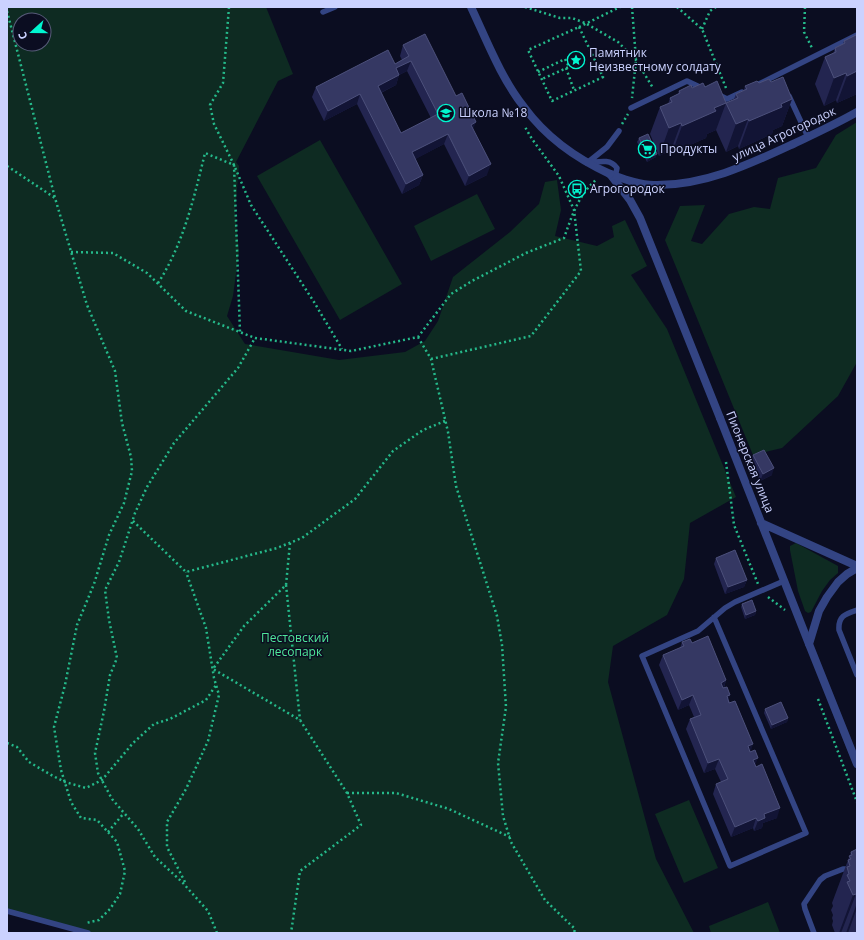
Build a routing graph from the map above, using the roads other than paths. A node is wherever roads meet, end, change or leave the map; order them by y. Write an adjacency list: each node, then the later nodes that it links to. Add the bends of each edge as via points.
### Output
1 (335, 7): 3 (lane)
2 (471, 7): 14 (street, улица Агрогородок, via 499,65 523,106 555,140)
3 (323, 12)
4 (857, 35): 5 (lane)
5 (778, 74): 6 (lane); 9 (lane, via 727,99)
6 (782, 81)
7 (785, 88): 13 (lane)
8 (707, 90): 10 (lane, via 687,81)
9 (714, 93)
10 (631, 108)
11 (857, 112): 13 (street, улица Агрогородок)
12 (619, 131): 14 (lane)
13 (808, 137): 15 (street, улица Агрогородок, via 728,172 681,183 654,185)
14 (588, 164): 15 (street, улица Агрогородок); 15 (lane, via 613,163 617,168 616,172)
15 (607, 173): 16 (street, Пионерская улица, via 630,200 640,218)
16 (761, 523): 17 (street); 18 (street, Пионерская улица)
17 (857, 567): 21 (street, via 838,582 827,597 819,611)
18 (784, 581): 20 (lane, via 735,602); 21 (street, Пионерская улица)
19 (857, 610): 22 (lane, via 841,618 839,630)
20 (714, 617): 20 (lane, via 698,631 642,656 730,866 806,833)
21 (809, 644): 23 (street, Пионерская улица)
22 (857, 675)
23 (857, 764)
24 (857, 872): 27 (lane, via 843,869 820,880 804,904)
25 (7, 911): 26 (lane)
26 (88, 933)
27 (814, 933)

